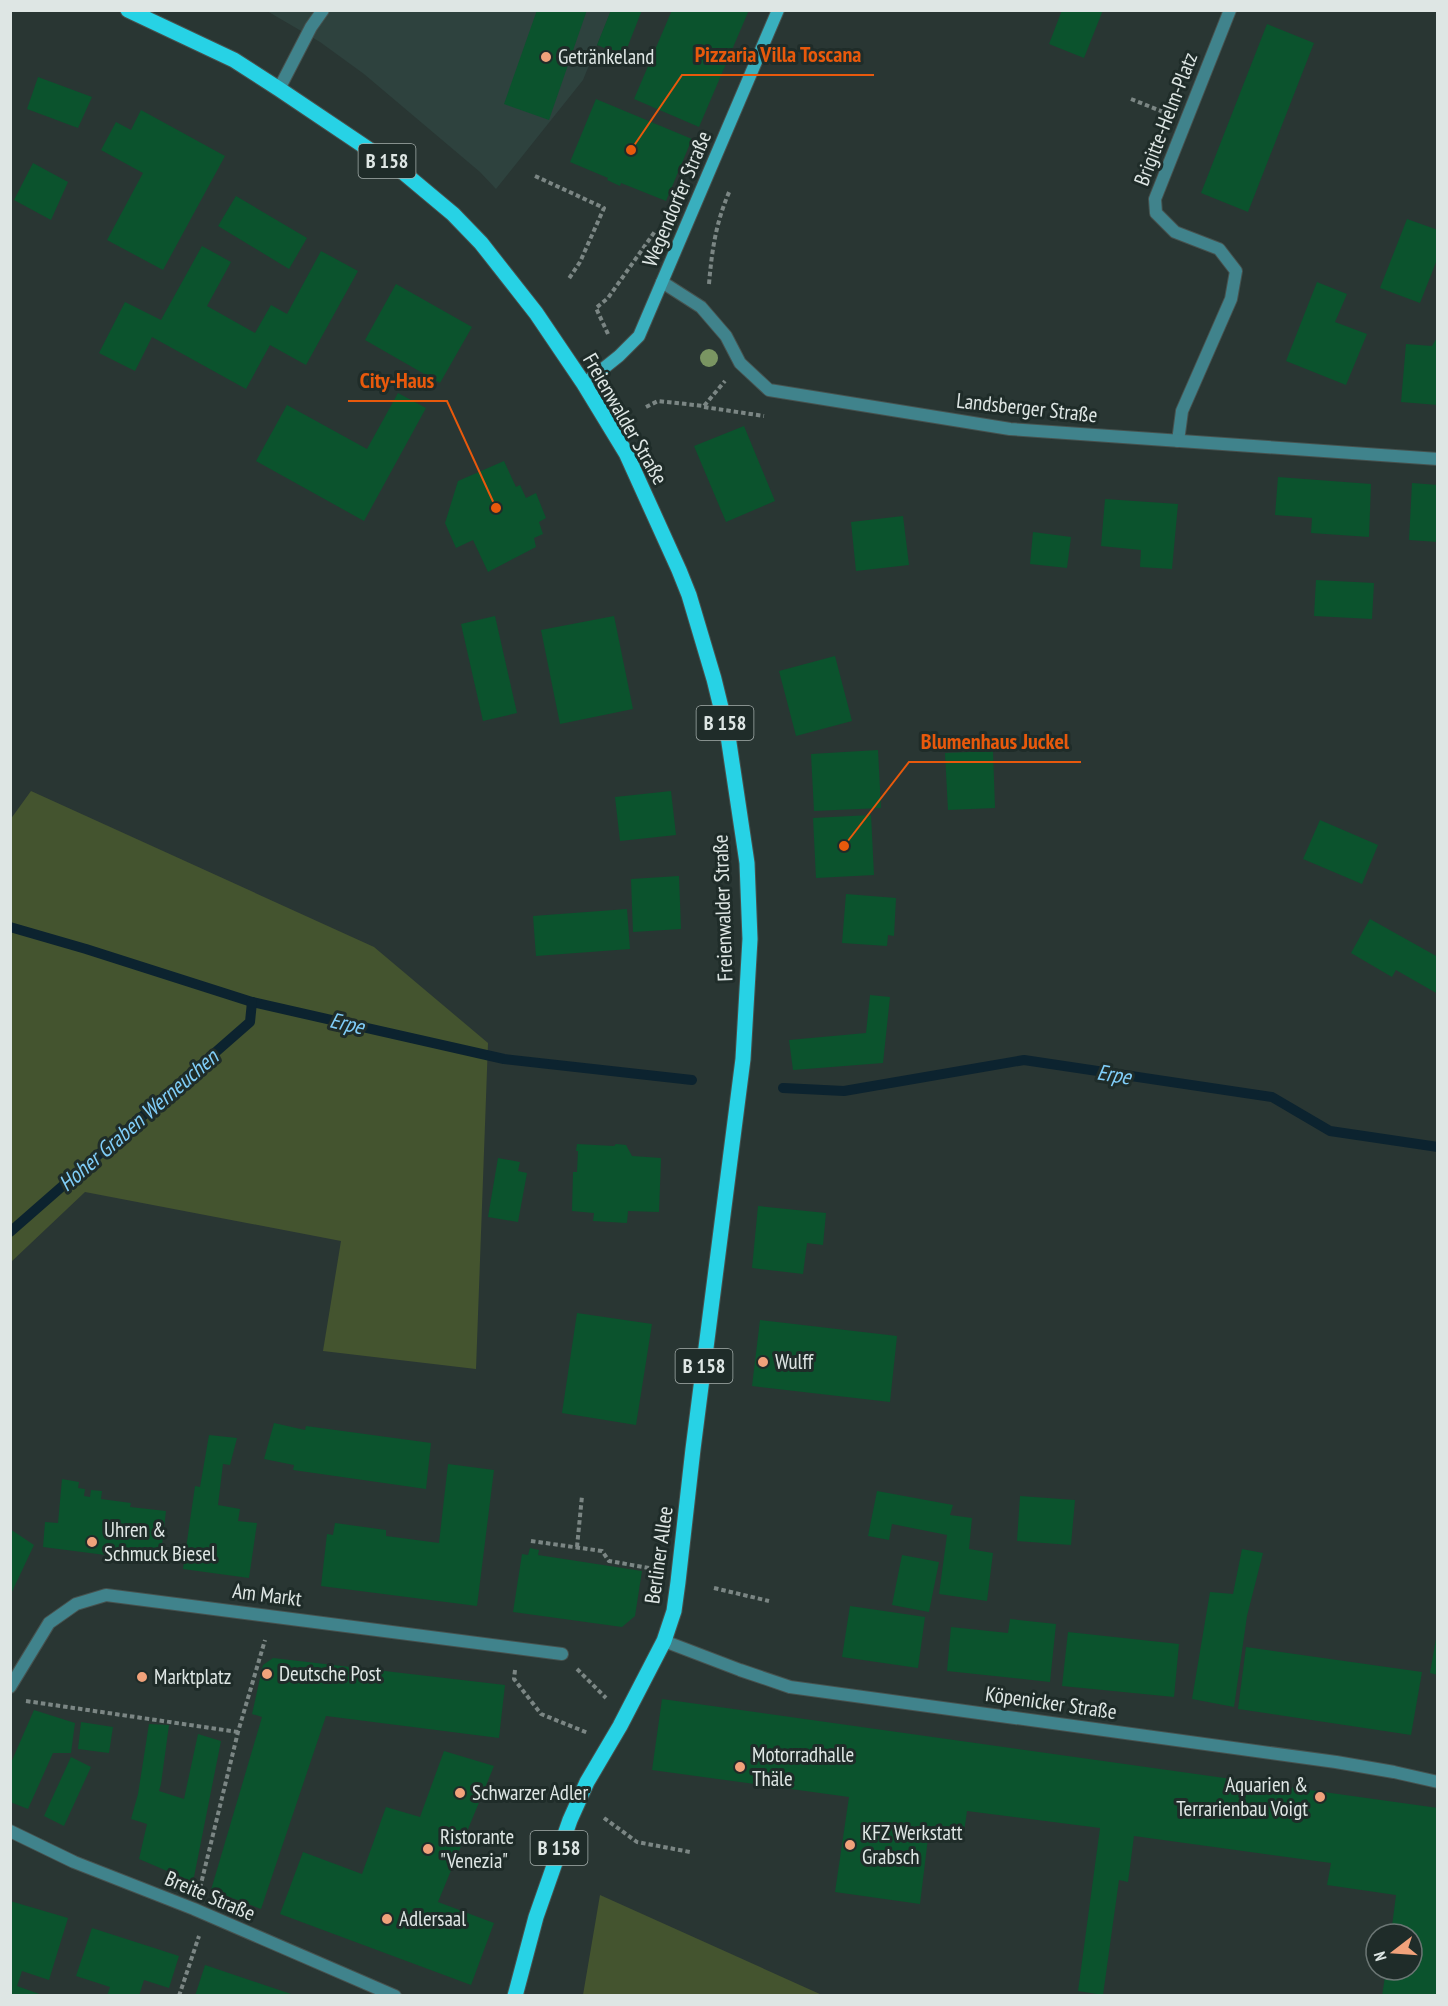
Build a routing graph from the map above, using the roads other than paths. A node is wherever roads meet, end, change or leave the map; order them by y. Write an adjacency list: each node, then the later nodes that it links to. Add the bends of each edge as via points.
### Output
1 (128, 10): 5 (main road, Freienwalder Straße / B 158, via 234,60)
2 (323, 10): 5 (street)
3 (778, 10): 6 (main road, Wegendorfer Straße)
4 (1230, 10): 8 (street, Brigitte-Helm-Platz, via 1155,199 1156,213 1175,232 1219,249 1236,271 1231,299 1182,411)
5 (279, 89): 7 (main road, Freienwalder Straße / B 158, via 404,173 453,214 536,313)
6 (662, 282): 7 (main road, Wegendorfer Straße, via 639,336); 8 (street, Landsberger Straße, via 701,308 726,336 740,363 769,390 1010,429)
7 (584, 384): 10 (main road, Freienwalder Straße / B 158, via 626,453 679,570 728,736 747,863 750,939)
8 (1179, 441): 9 (street, Landsberger Straße)
9 (1437, 459)
10 (739, 1090): 11 (main road, Berliner Allee / B 158, via 678,1582)
11 (664, 1641): 14 (street, Köpenicker Straße, via 790,1687 1336,1762); 17 (main road, Berliner Allee / B 158, via 570,1820 536,1917)
12 (562, 1654): 13 (street, Am Markt, via 106,1595 76,1604 49,1623)
13 (10, 1687)
14 (1437, 1782)
15 (10, 1831): 16 (street, Breite Straße, via 74,1862)
16 (395, 1995)
17 (515, 1995)

